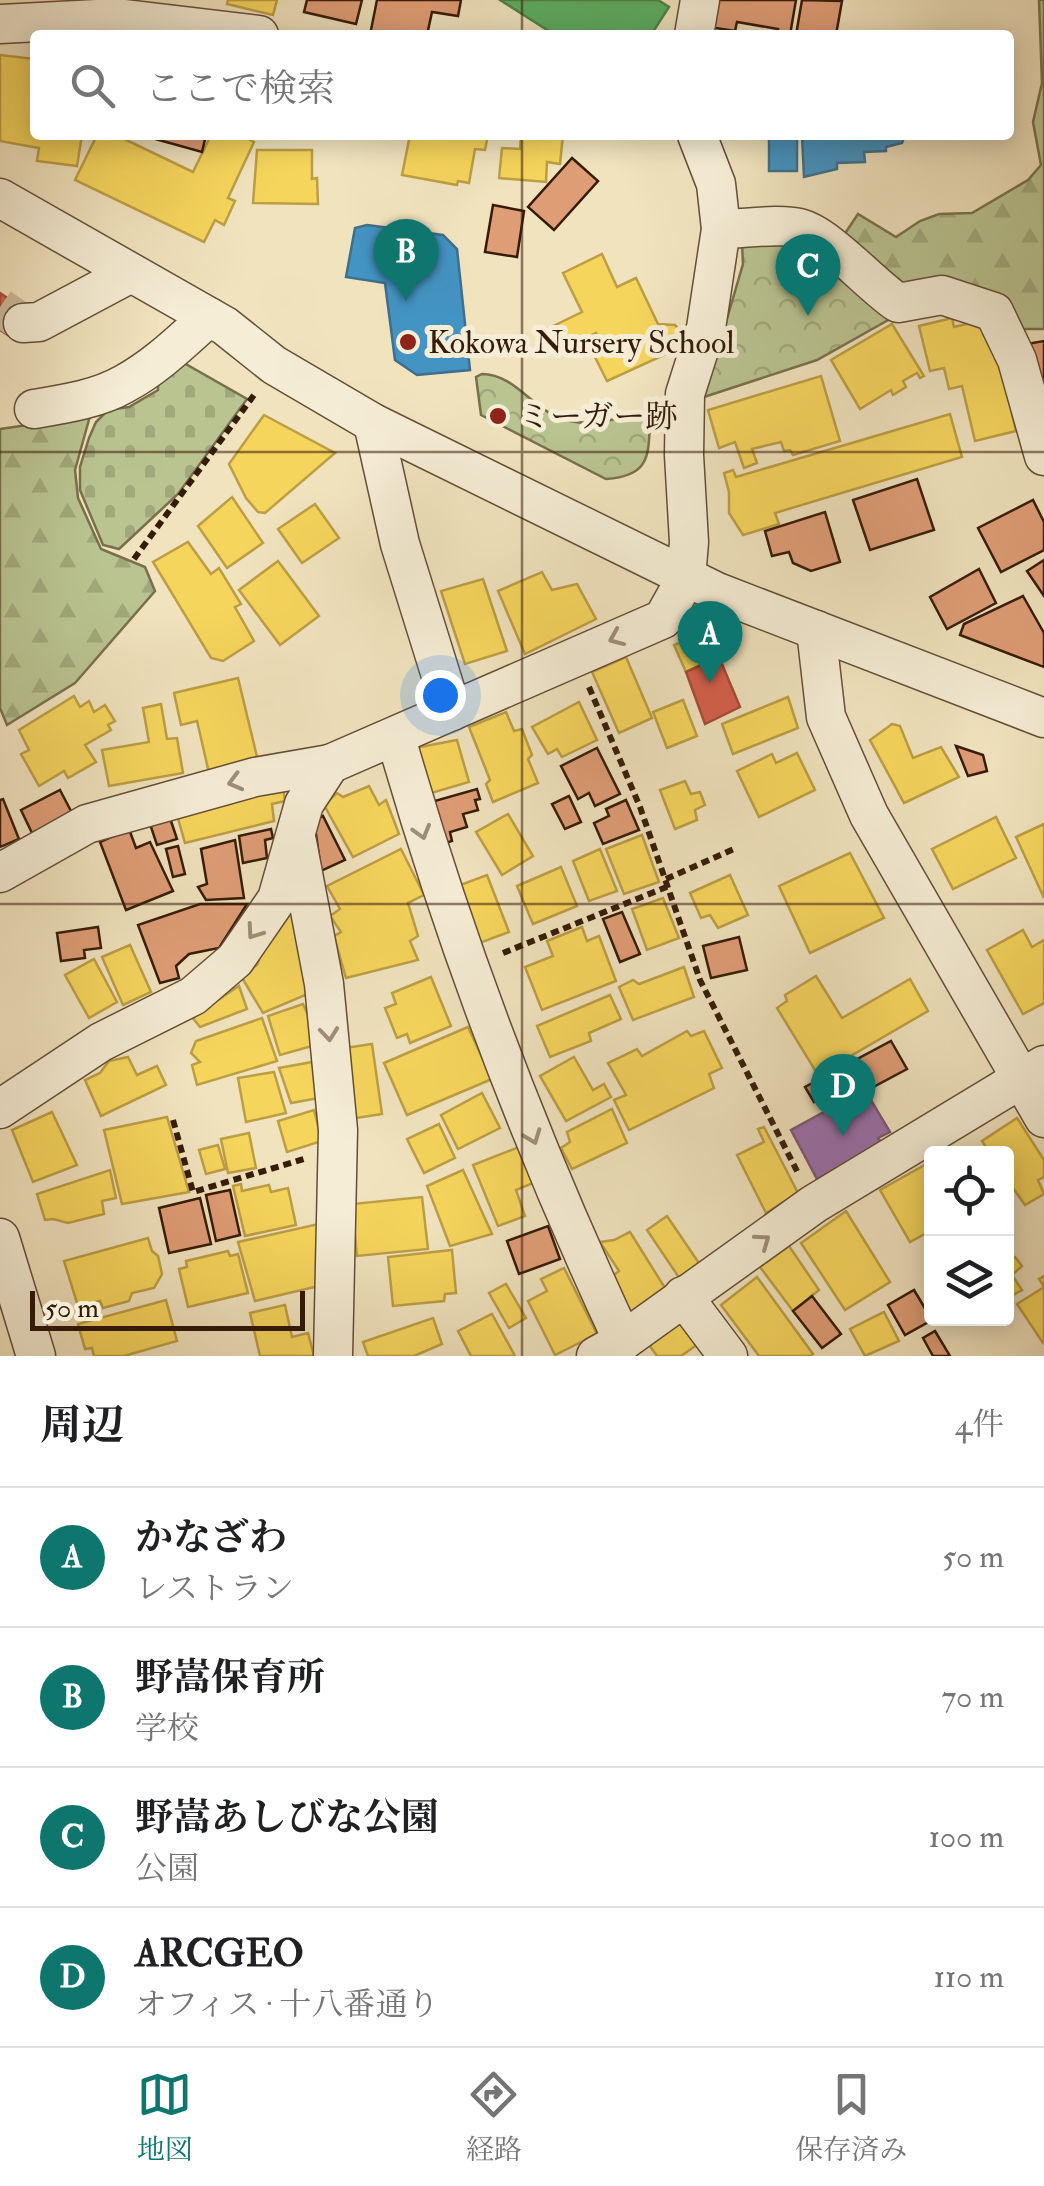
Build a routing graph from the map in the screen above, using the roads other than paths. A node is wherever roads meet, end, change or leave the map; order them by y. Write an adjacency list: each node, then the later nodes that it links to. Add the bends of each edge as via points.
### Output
1 (114, 9): 2 (street); 3 (street)
2 (0, 24)
3 (231, 30)
4 (698, 140): 6 (street, via 716,184)
5 (0, 198): 7 (street)
6 (721, 229): 12 (street, via 800,228 898,303 942,296 994,312 1017,360); 13 (street, via 706,328 685,394)
7 (132, 273): 8 (street); 9 (street, via 40,322)
8 (210, 316): 10 (street, via 123,385); 11 (street, via 274,365)
9 (23, 323)
10 (34, 409)
11 (373, 423): 13 (street); 15 (street, via 400,544)
12 (1044, 456)
13 (686, 578): 14 (street); 15 (street, one-way to 15, via 663,619)
14 (816, 630): 16 (street); 21 (street, via 826,717 869,815)
15 (452, 710): 17 (street)
16 (1044, 718)
17 (396, 738): 18 (street); 26 (street, one-way to 26, via 469,970)
18 (330, 764): 19 (street, via 304,804); 20 (street, one-way to 20, via 255,777 88,824)
19 (296, 834): 22 (street, one-way to 22, via 277,899 235,960 193,996 101,1042); 28 (street, one-way to 28, via 324,984 339,1148)
20 (0, 873)
21 (1032, 1072): 23 (street); 25 (street, one-way to 21, via 814,1204)
22 (0, 1109)
23 (1044, 1118)
24 (0, 1238): 27 (street)
25 (683, 1296): 26 (street); 29 (street)
26 (609, 1348)
27 (36, 1356)
28 (333, 1356)
29 (728, 1356)

